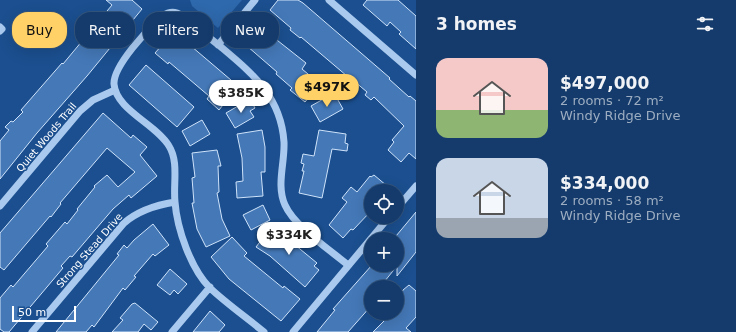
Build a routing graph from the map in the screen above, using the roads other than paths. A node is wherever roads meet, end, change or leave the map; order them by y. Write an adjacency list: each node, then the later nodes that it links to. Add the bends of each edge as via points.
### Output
1 (255, 0): 5 (street)
2 (329, 0): 6 (street)
3 (0, 27): 4 (street)
4 (0, 31)
5 (218, 45): 7 (street, via 183,16 177,12 170,12 155,22 121,64 115,75); 13 (street, via 254,76 276,108 284,140 281,192 289,213)
6 (416, 75)
7 (115, 90): 10 (street, via 121,102 159,133 170,147 175,163); 11 (street, Quiet Woods Trail, via 93,100 80,111)
8 (416, 186): 9 (street)
9 (404, 200)
10 (175, 202): 14 (street, via 186,248); 15 (street, Strong Stead Drive, via 143,210 124,223)
11 (0, 206)
12 (383, 224): 13 (street)
13 (348, 265): 18 (street)
14 (210, 287): 16 (street); 17 (street)
15 (32, 332)
16 (172, 332)
17 (264, 332)
18 (292, 332)

